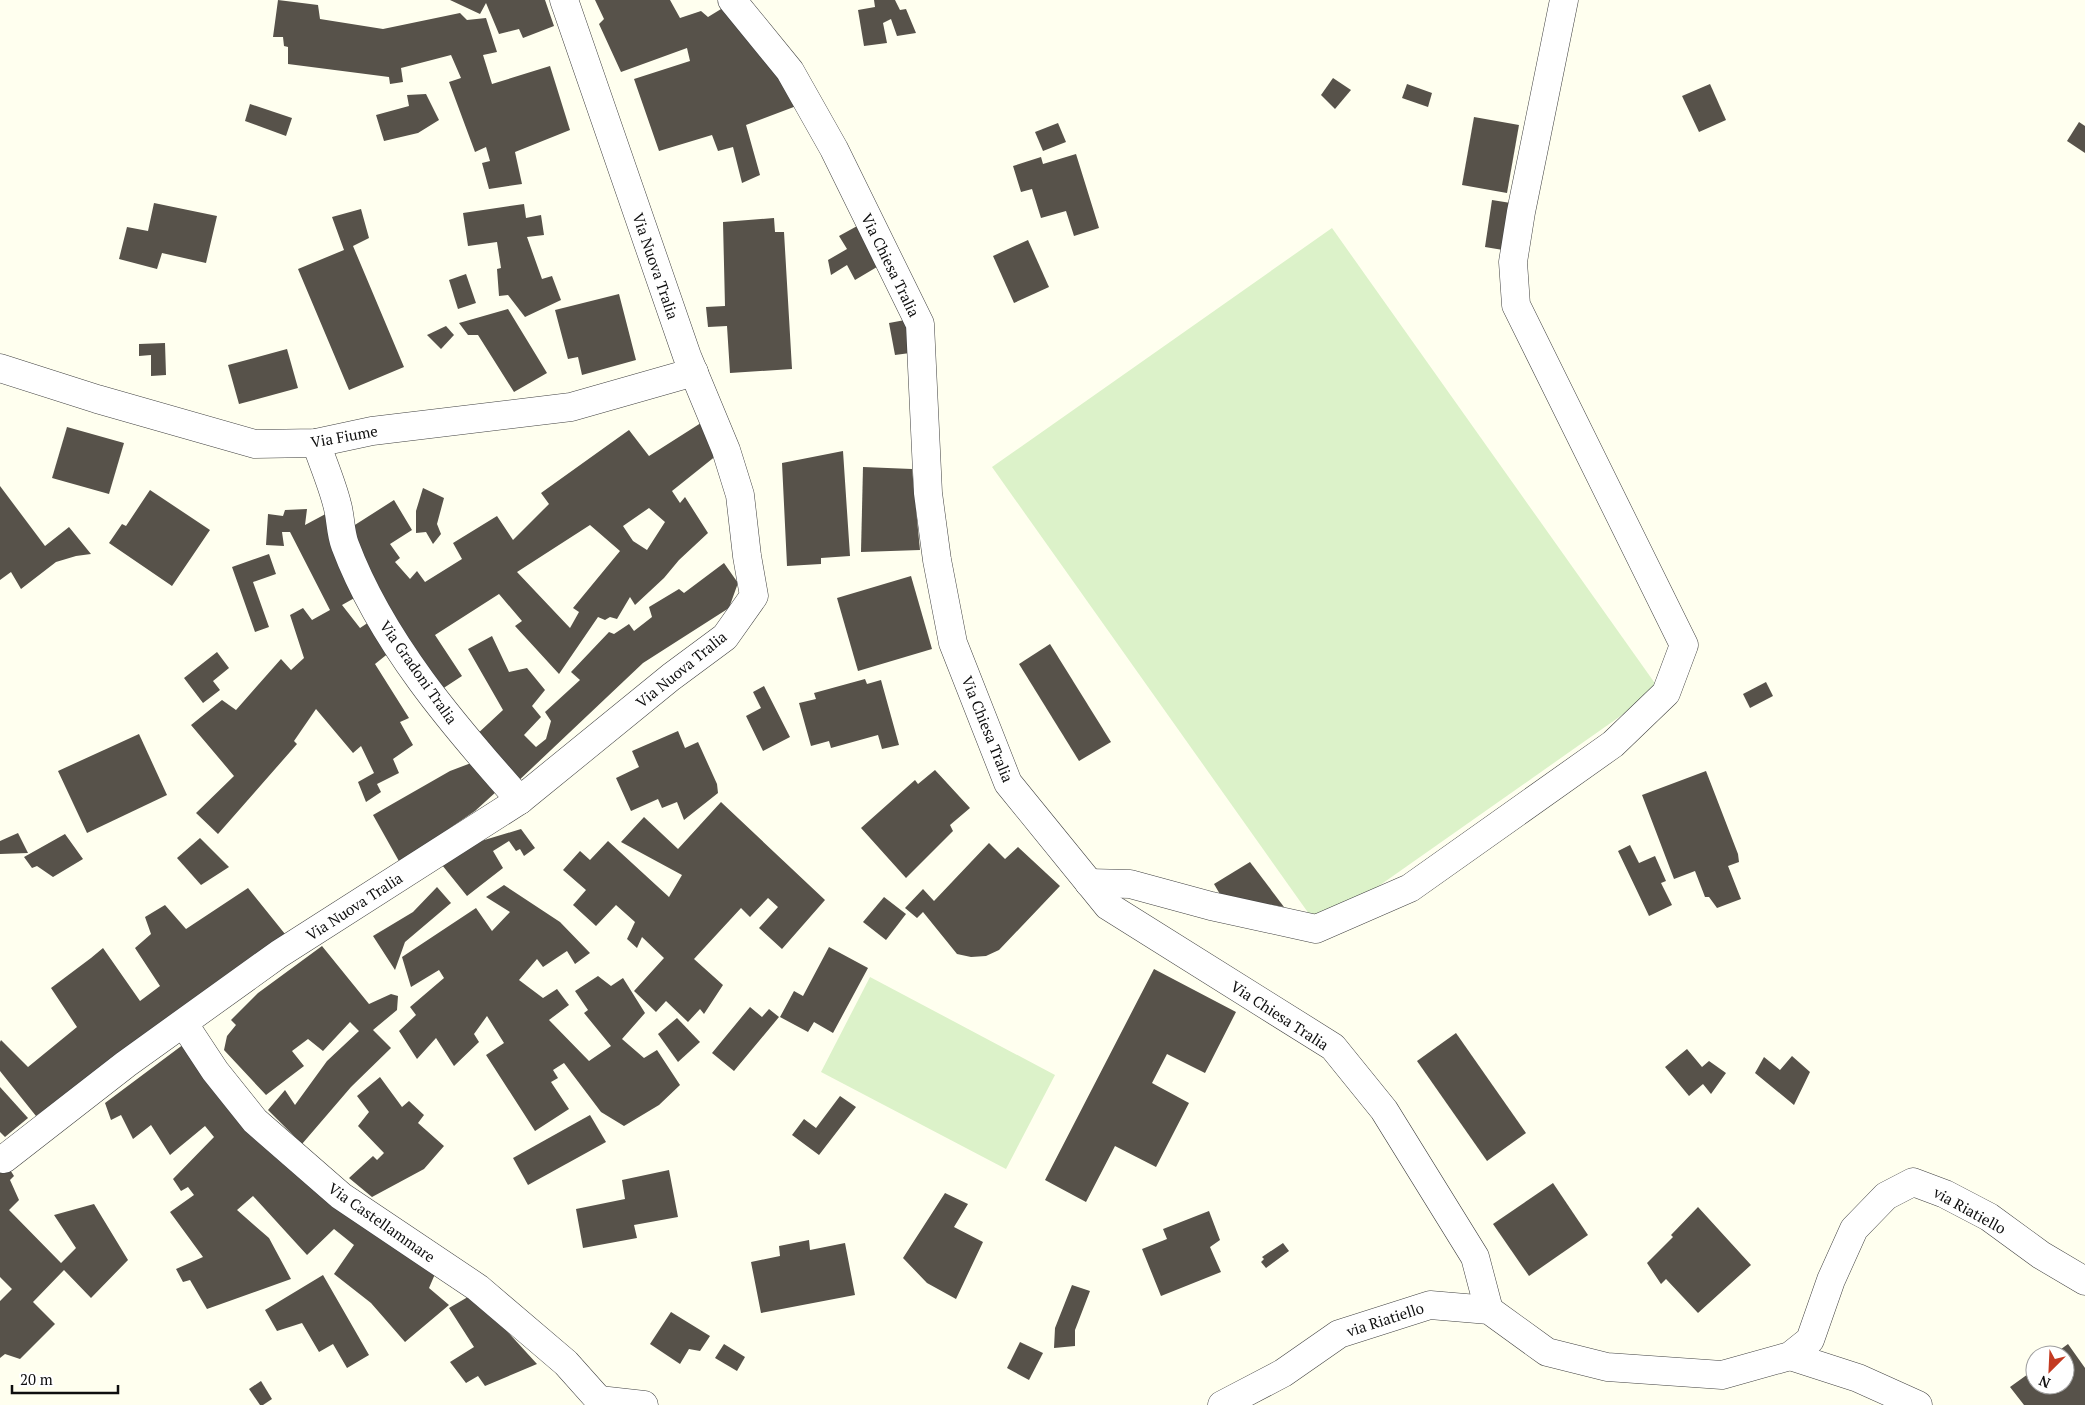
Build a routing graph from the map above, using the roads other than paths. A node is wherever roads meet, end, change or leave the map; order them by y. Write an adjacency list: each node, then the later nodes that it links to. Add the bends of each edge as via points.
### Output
1 (564, 0): 5 (street, Via Nuova Tralia)
2 (732, 0): 8 (street, Via Chiesa Tralia, via 790,70 834,149 920,324 928,493 936,560 953,643 1008,783)
3 (1564, 0): 8 (street, via 1515,254 1516,305 1684,646 1666,693 1613,744 1410,888 1316,929 1130,884)
4 (0, 368): 6 (street, Via Fiume, via 255,444)
5 (694, 372): 6 (street, Via Fiume, via 571,407 372,431); 7 (street, Via Nuova Tralia, via 726,450 740,495 754,596 724,637)
6 (316, 443): 7 (street, Via Gradoni Tralia, via 337,504 344,543 365,592 399,649 470,744)
7 (520, 800): 9 (street, Via Nuova Tralia, via 279,954)
8 (1089, 883): 12 (street, Via Chiesa Tralia, via 1108,906 1332,1047 1384,1110 1475,1257)
9 (184, 1024): 10 (street, Via Nuova Tralia, via 126,1064); 14 (street, Via Castellammare, via 215,1071 255,1121 341,1196 478,1288 566,1363)
10 (4, 1159)
11 (2085, 1281): 13 (street, via Riatiello, via 1989,1217 1913,1182 1886,1196 1854,1229 1831,1280 1810,1340)
12 (1489, 1310): 13 (street, via Riatiello, via 1547,1352 1607,1367 1722,1375); 16 (street, via Riatiello, via 1430,1305 1339,1334 1283,1373)
13 (1790, 1356): 17 (street, via 1858,1378)
14 (593, 1402): 15 (street)
15 (644, 1405)
16 (1222, 1405)
17 (1918, 1405)

